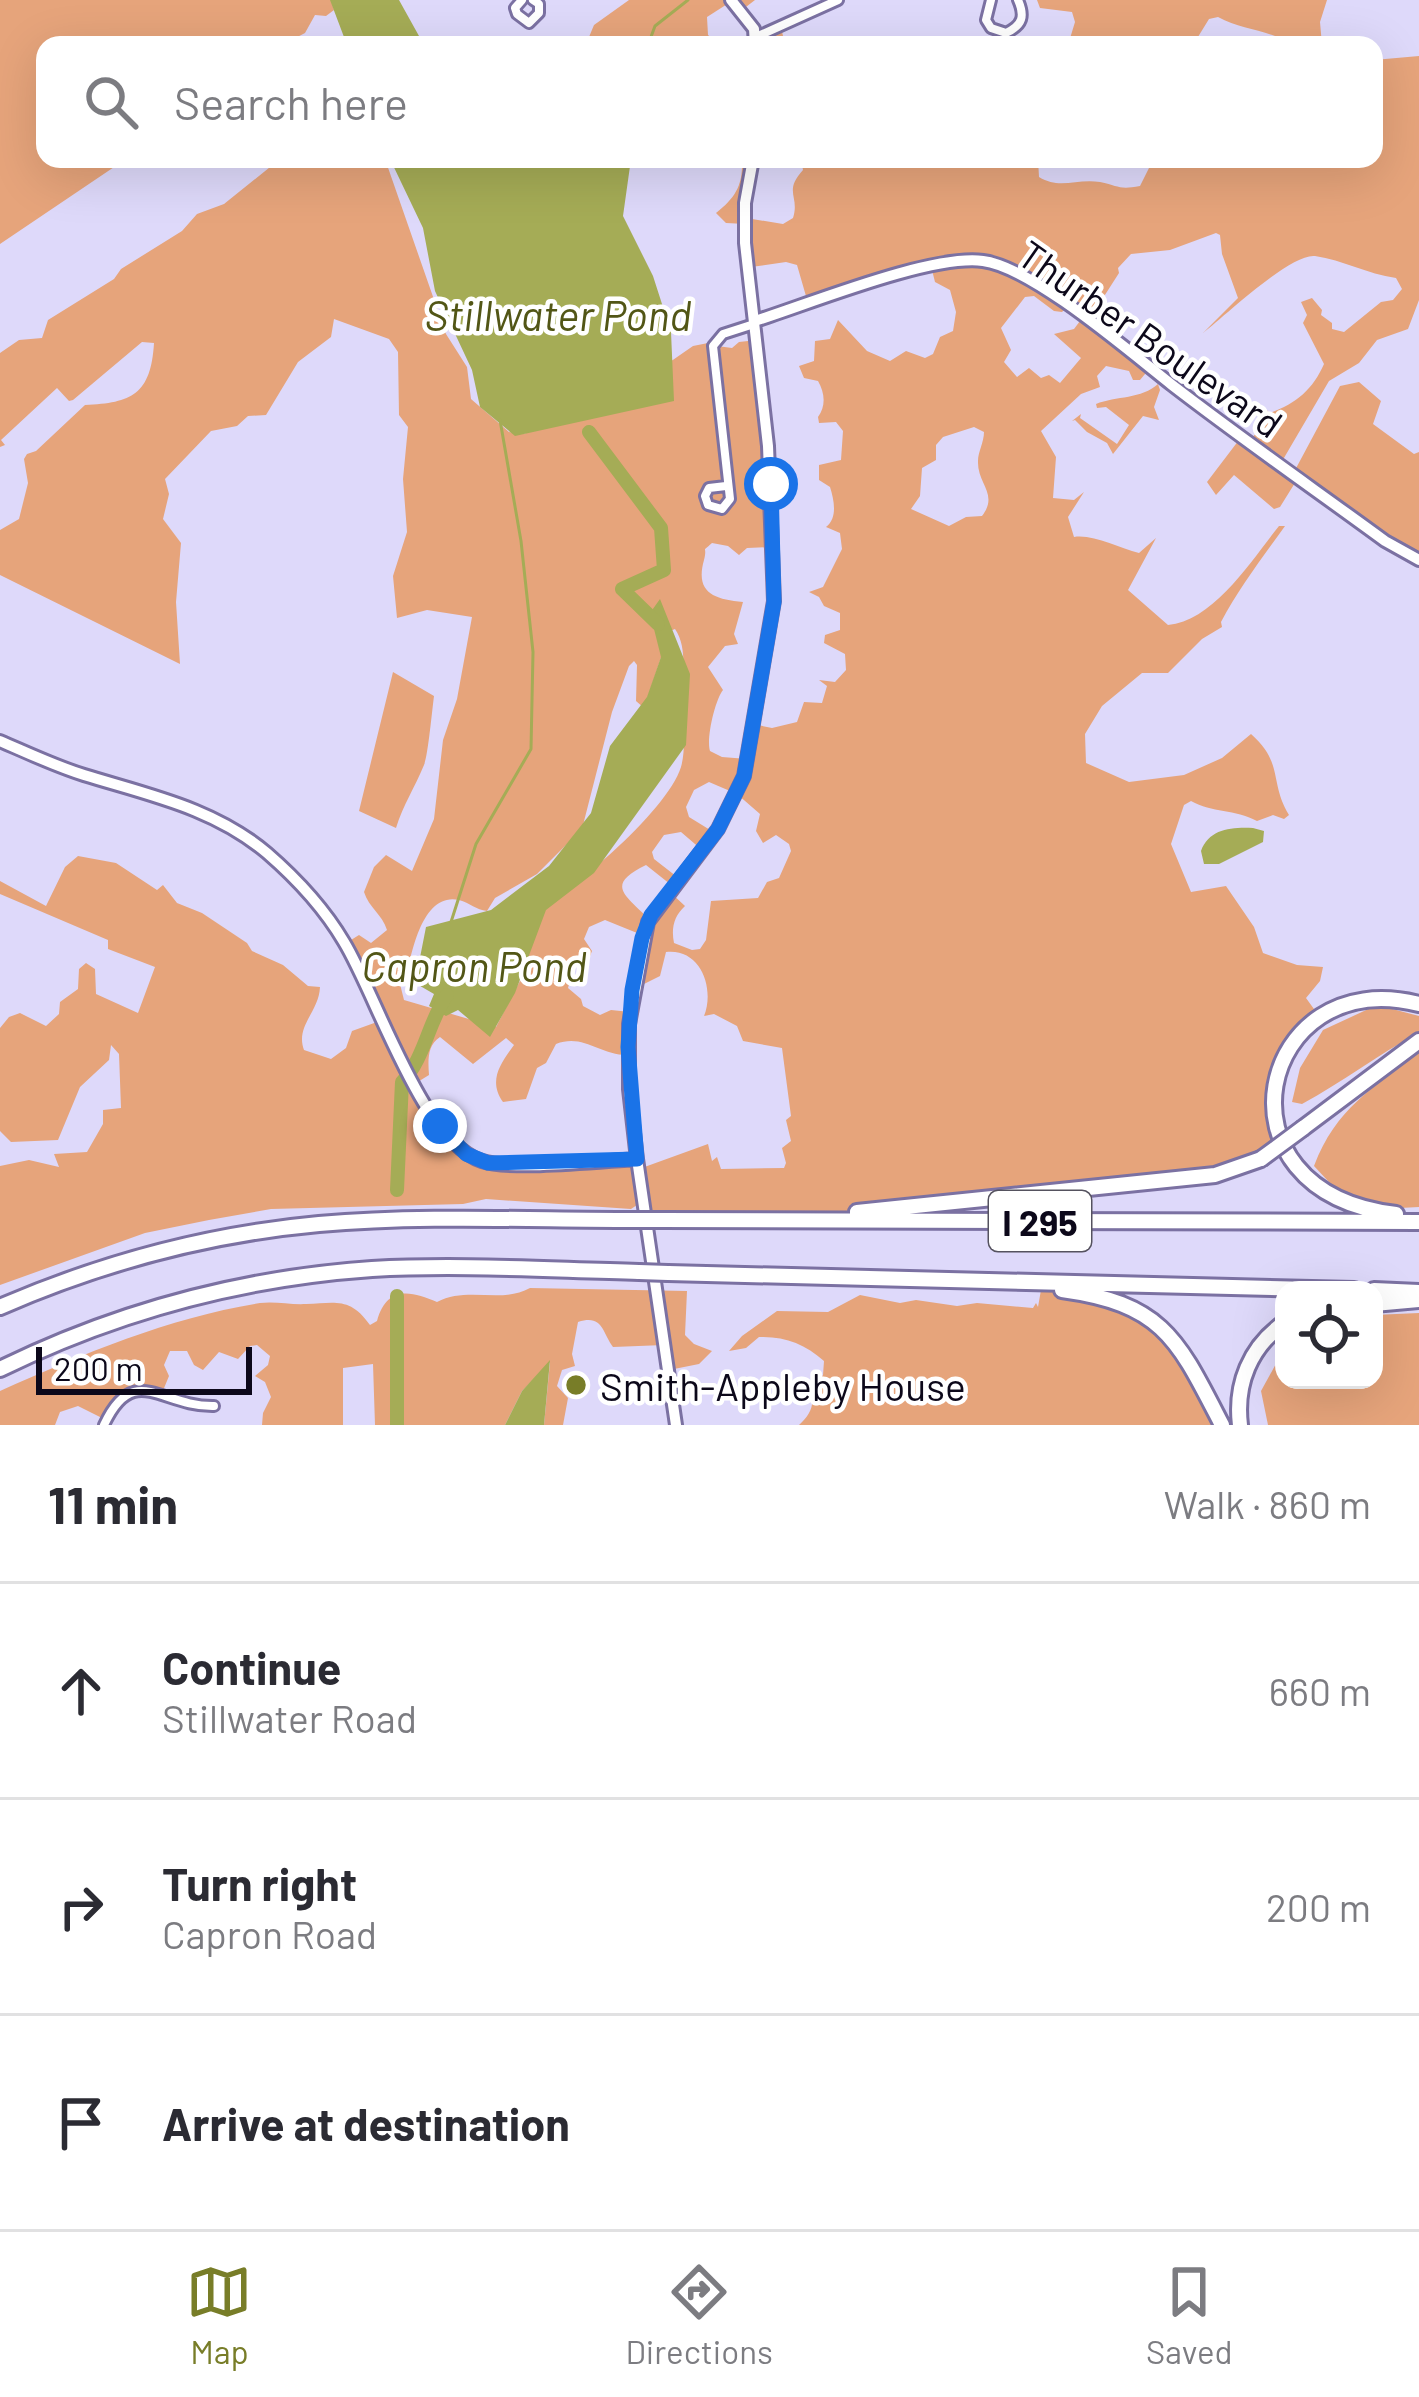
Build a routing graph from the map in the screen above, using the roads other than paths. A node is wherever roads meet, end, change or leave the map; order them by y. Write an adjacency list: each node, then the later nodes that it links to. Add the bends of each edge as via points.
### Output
1 (522, 0): 6 (street, via 515,8 524,22 538,16)
2 (730, 0): 7 (street)
3 (838, 0): 8 (street)
4 (991, 0): 5 (street, via 991,28 1006,33 1021,22)
5 (1018, 0)
6 (538, 1)
7 (755, 36)
8 (766, 36)
9 (752, 168): 10 (street, via 745,214)
10 (755, 322): 11 (street, via 713,346); 12 (street, Thurber Boulevard, via 931,266 998,264); 16 (street, via 774,602 737,794 642,938 628,1047)
11 (726, 486)
12 (1419, 560)
13 (0, 741): 16 (street, via 247,836 343,939 403,1070 451,1141 480,1161)
14 (1419, 1004): 17 (highway, via 1369,999 1320,1016 1284,1058 1274,1107 1288,1157 1316,1188 1359,1208)
15 (1419, 1041): 18 (highway, bridge, via 1261,1159 1215,1174)
16 (637, 1159): 29 (street)
17 (1419, 1219): 18 (highway, I 295)
18 (759, 1220): 24 (highway, I 295, bridge, via 380,1220 287,1228 157,1253)
19 (998, 1281): 20 (highway, I 295); 26 (highway, I 295, bridge, via 396,1268 267,1282 140,1313); 30 (highway, via 1095,1295 1150,1318 1180,1346)
20 (1275, 1288)
21 (1383, 1292): 22 (highway)
22 (1419, 1296): 23 (highway)
23 (1383, 1302)
24 (0, 1307)
25 (1275, 1331): 31 (highway, via 1246,1369)
26 (0, 1369)
27 (214, 1406): 28 (street, via 131,1391 116,1400)
28 (104, 1425)
29 (676, 1425)
30 (1222, 1425)
31 (1240, 1425)

